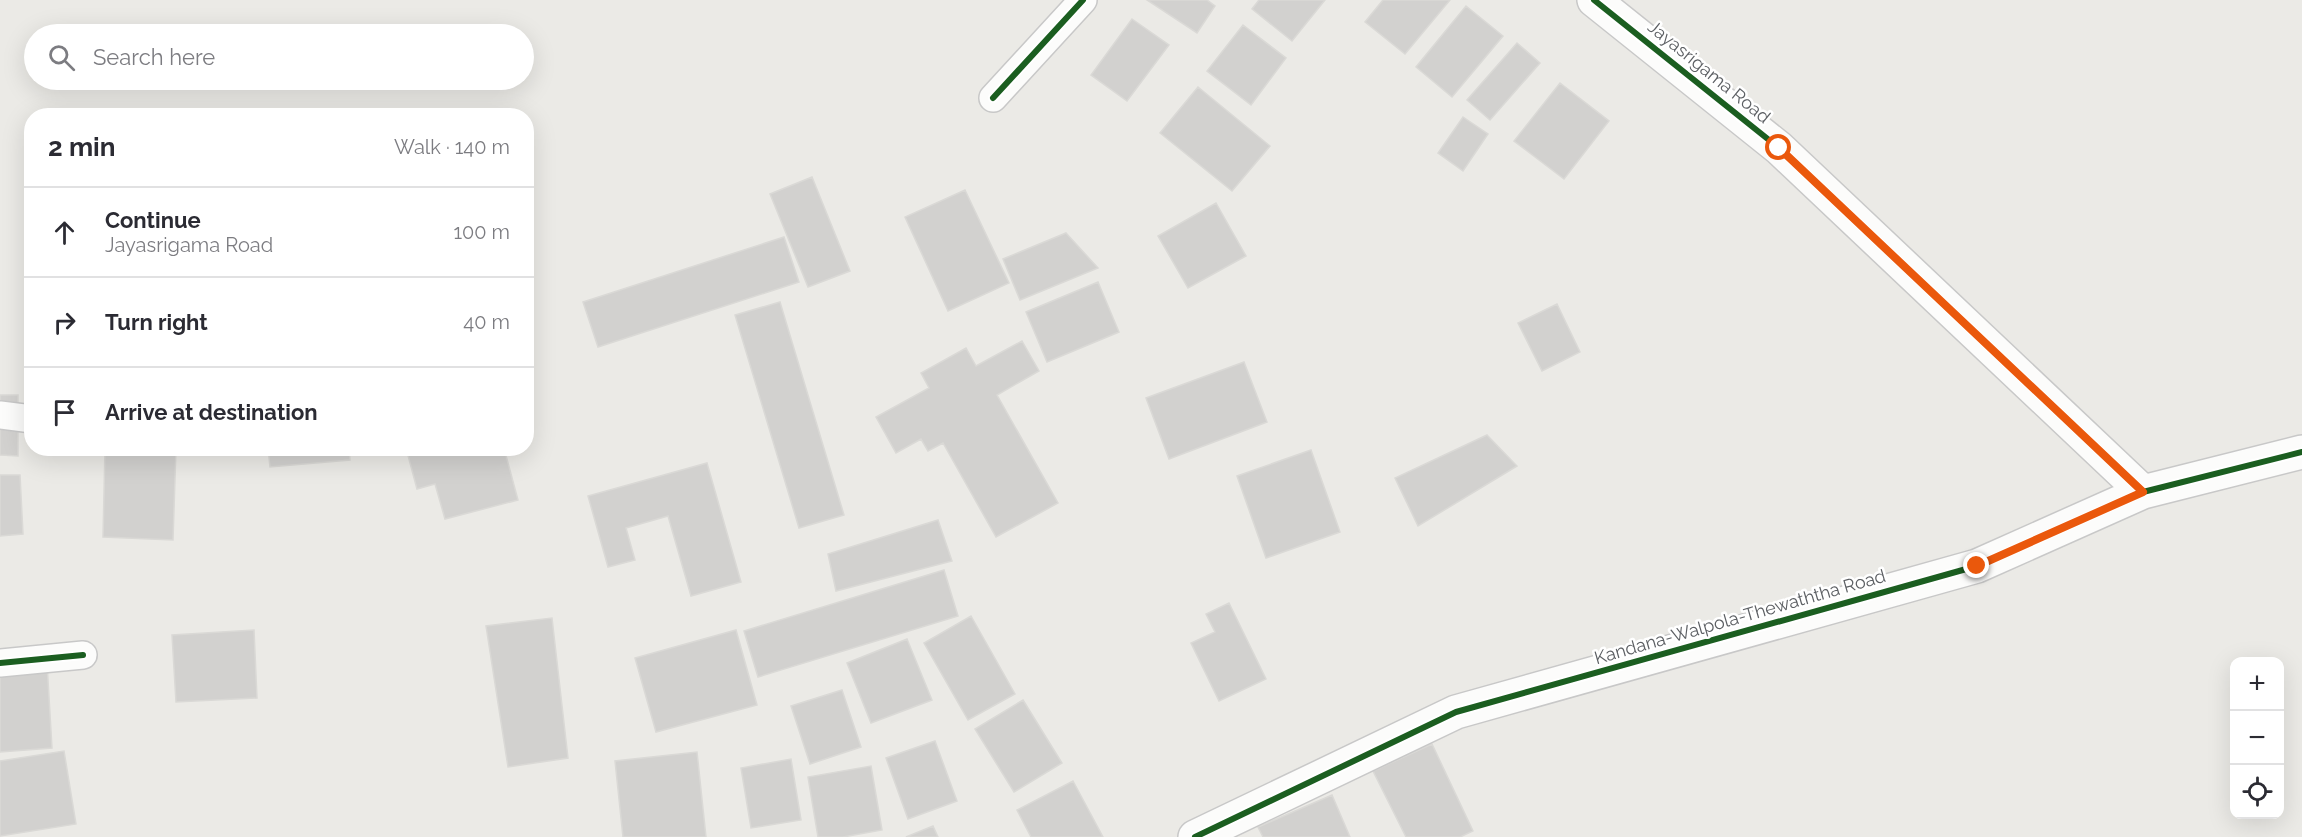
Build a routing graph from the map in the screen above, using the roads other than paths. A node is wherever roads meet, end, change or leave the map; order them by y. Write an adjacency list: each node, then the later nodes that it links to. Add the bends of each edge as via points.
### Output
1 (1083, 0): 3 (street)
2 (1600, 2): 7 (street, Jayasrigama Road, via 1779,148)
3 (993, 98)
4 (0, 416): 5 (street)
5 (24, 418)
6 (2302, 452): 7 (street, Kandana-Walpola-Thewaththa Road)
7 (2143, 492): 10 (street, Kandana-Walpola-Thewaththa Road, via 1977,566 1456,712)
8 (84, 655): 9 (street)
9 (0, 663)
10 (1195, 837)

